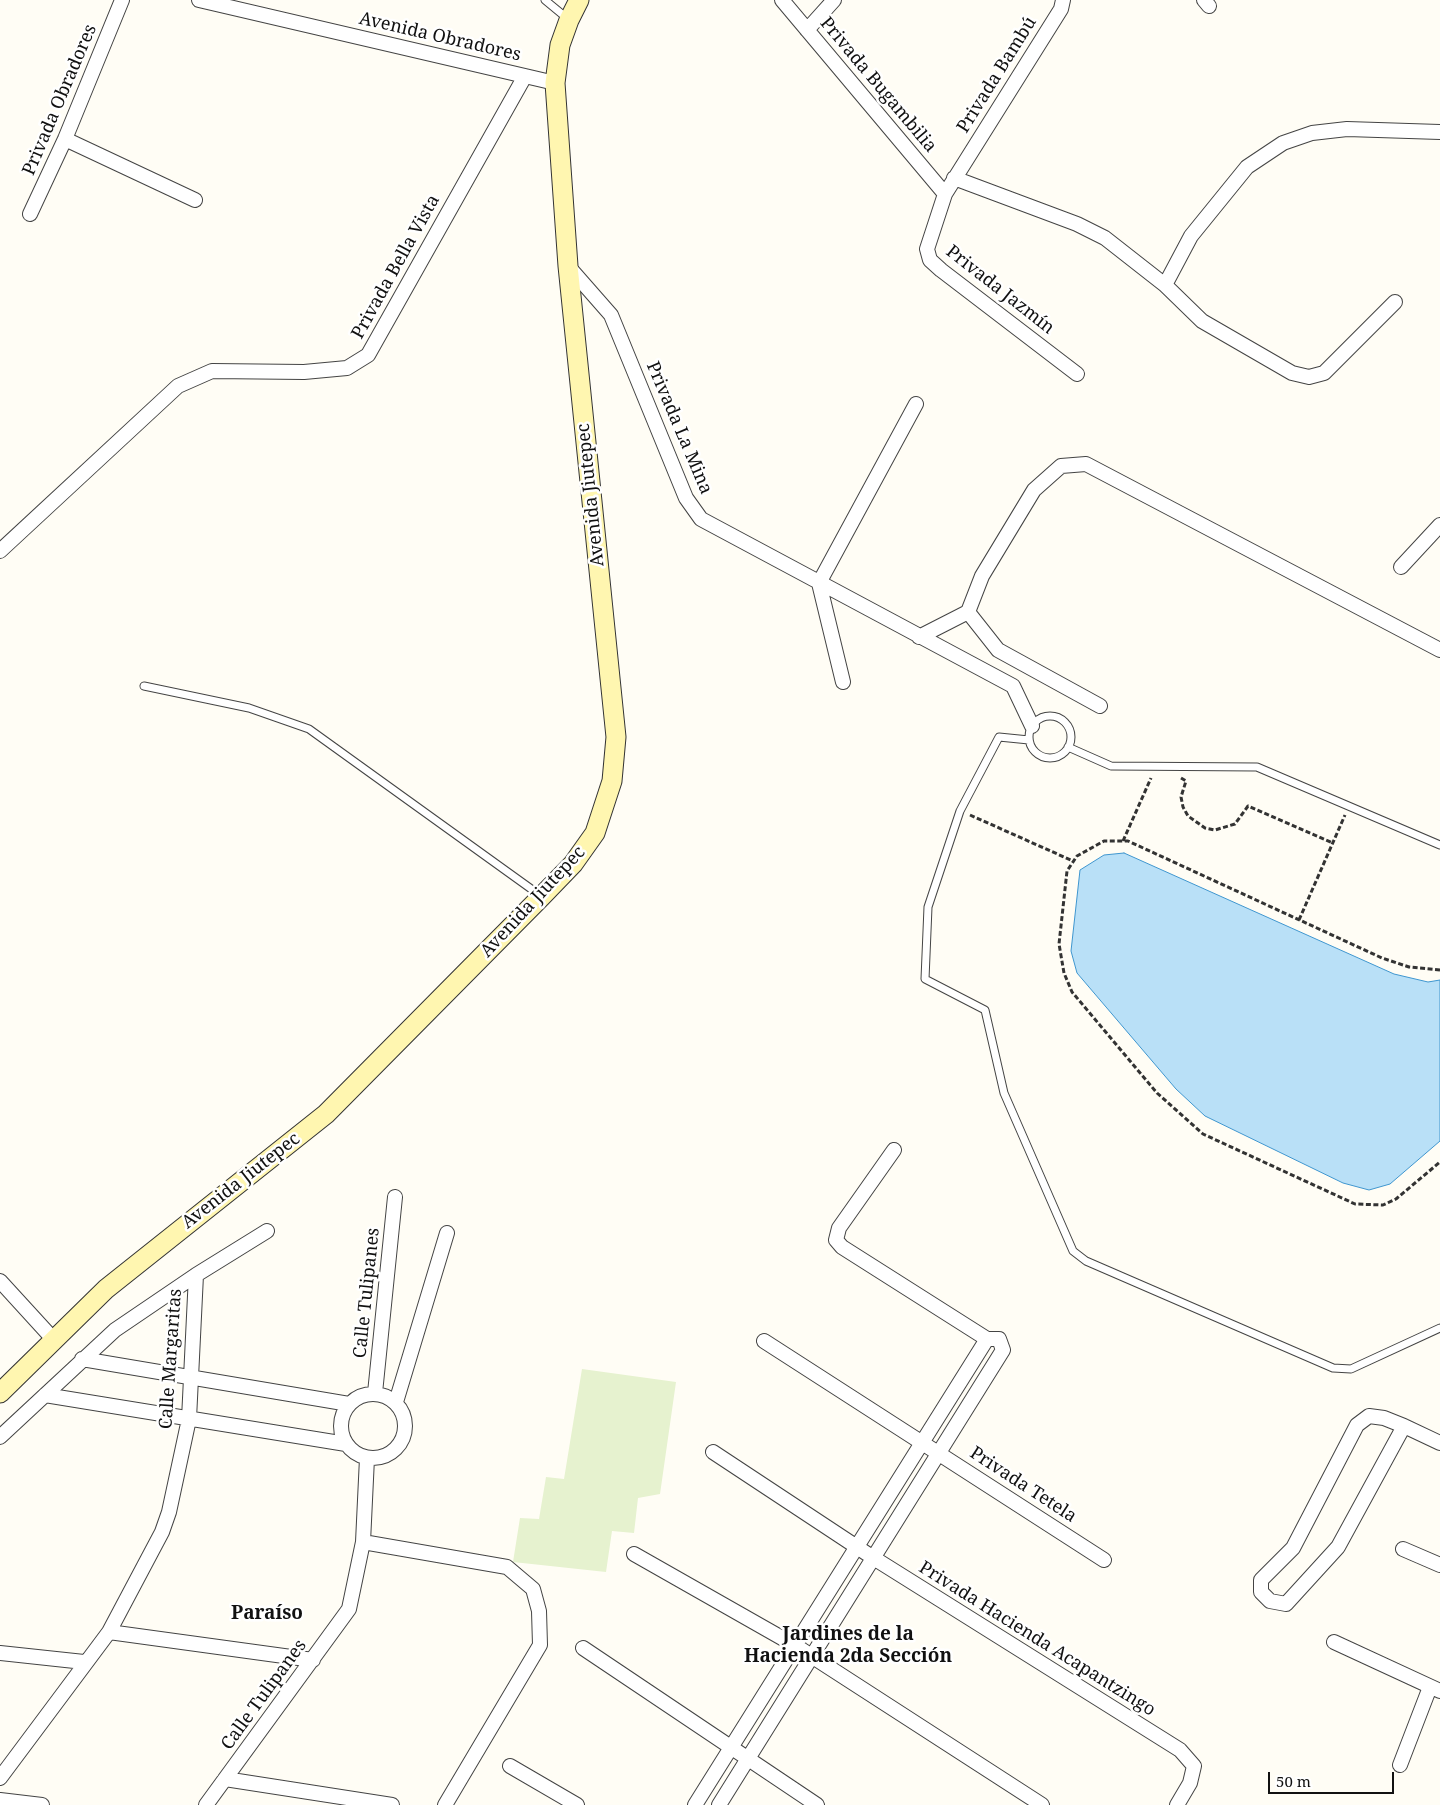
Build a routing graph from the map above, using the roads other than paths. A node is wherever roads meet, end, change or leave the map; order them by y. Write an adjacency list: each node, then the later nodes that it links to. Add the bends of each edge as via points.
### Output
1 (122, 0): 13 (street, Privada Obradores)
2 (199, 0): 10 (street, Avenida Obradores)
3 (545, 0): 8 (lane)
4 (579, 0): 8 (main road, Avenida Jiutepec)
5 (782, 0): 9 (street, Privada Bugambilia)
6 (834, 0): 9 (street)
7 (1063, 0): 14 (street, Privada Bambú, via 1061,9)
8 (569, 20): 11 (main road, Avenida Jiutepec, via 560,45)
9 (807, 30): 15 (street, Privada Bugambilia)
10 (525, 76): 11 (street, Avenida Obradores); 24 (street, Privada Bella Vista, via 368,355 346,368 304,372 212,371 178,386)
11 (555, 83): 18 (main road, Avenida Jiutepec)
12 (1440, 132): 19 (street, via 1347,129 1312,133 1283,143 1241,175 1192,236)
13 (65, 139): 16 (street); 17 (street, Privada Obradores)
14 (954, 178): 15 (street, Privada Bambú); 19 (street, via 1077,224 1105,238)
15 (945, 194): 21 (street, Privada Jazmín, via 927,249 930,260)
16 (195, 200)
17 (30, 214)
18 (568, 266): 26 (street, Privada La Mina, via 611,314 686,498 701,519); 36 (main road, Avenida Jiutepec, via 616,737 612,781 595,833 573,864)
19 (1165, 285): 20 (street, via 1202,321 1292,373 1309,376 1324,373)
20 (1395, 302)
21 (1077, 374)
22 (916, 404): 26 (street)
23 (1440, 525): 25 (street)
24 (0, 551)
25 (1401, 567)
26 (819, 583): 28 (street, Privada La Mina); 30 (street)
27 (968, 612): 28 (street); 29 (street, via 982,576 1034,490 1061,466 1086,464); 32 (street, via 998,650)
28 (919, 637): 33 (street, Privada La Mina, via 1013,686)
29 (1440, 650)
30 (843, 682)
31 (144, 686): 36 (lane, via 249,708 309,729)
32 (1100, 706)
33 (1030, 733): 34 (lane, via 1035,752 1048,758 1062,755); 34 (lane, via 1042,718 1049,716 1062,720 1070,730); 43 (lane, via 999,737 960,811 928,907 925,979 985,1010 1004,1093 1073,1251 1086,1261 1333,1368 1351,1369)
34 (1068, 747): 35 (lane, via 1111,766 1257,767)
35 (1440, 845)
36 (541, 897): 45 (main road, Avenida Jiutepec, via 326,1114 106,1289)
37 (894, 1150): 44 (street, via 839,1228 836,1240 842,1248)
38 (395, 1197): 50 (street, Calle Tulipanes)
39 (267, 1231): 41 (street)
40 (447, 1233): 52 (street)
41 (196, 1274): 47 (street, via 115,1330); 48 (street, Calle Margaritas)
42 (0, 1281): 45 (street)
43 (1440, 1328)
44 (987, 1339): 57 (street); 61 (street, via 999,1339 1003,1350)
45 (54, 1340): 49 (main road, Avenida Jiutepec)
46 (764, 1341): 57 (street, Privada Tetela)
47 (82, 1359): 48 (street); 51 (street)
48 (192, 1379): 53 (street); 54 (street, Calle Margaritas)
49 (0, 1393)
50 (375, 1393): 52 (street); 53 (street, via 357,1398)
51 (45, 1396): 54 (street); 56 (street)
52 (396, 1402): 62 (street, via 405,1420 402,1441 393,1452 381,1458)
53 (350, 1404): 59 (street, via 342,1419 342,1436)
54 (189, 1419): 59 (street); 70 (street, Calle Margaritas, via 162,1532)
55 (1404, 1426): 55 (street, via 1338,1547 1286,1604 1270,1601 1261,1592 1261,1580 1293,1548 1356,1425 1369,1416); 58 (street)
56 (0, 1438)
57 (922, 1443): 61 (street, Privada Tetela); 64 (street)
58 (1440, 1443)
59 (346, 1444): 62 (street)
60 (713, 1452): 64 (street, Privada Hacienda Acapantzingo)
61 (937, 1452): 67 (street); 68 (street, Privada Tetela)
62 (367, 1458): 63 (street, Calle Tulipanes)
63 (363, 1542): 76 (street, Calle Tulipanes, via 349,1609); 89 (street, via 507,1567 533,1589 540,1612 540,1645)
64 (857, 1548): 67 (street, Privada Hacienda Acapantzingo); 72 (street)
65 (1403, 1549): 69 (street)
66 (634, 1554): 72 (street)
67 (872, 1558): 75 (street); 95 (street, Privada Hacienda Acapantzingo, via 1180,1750 1194,1766 1190,1783)
68 (1104, 1560)
69 (1440, 1564)
70 (109, 1632): 76 (street); 77 (street, Calle Margaritas)
71 (1334, 1642): 78 (street)
72 (796, 1646): 75 (street); 79 (street)
73 (583, 1648): 79 (street)
74 (0, 1654): 77 (street)
75 (812, 1658): 80 (street); 94 (street)
76 (313, 1660): 84 (street, Calle Tulipanes)
77 (84, 1662): 83 (street)
78 (1435, 1689): 81 (street)
79 (731, 1748): 80 (street); 91 (street)
80 (748, 1761): 92 (street); 93 (street)
81 (1400, 1765)
82 (510, 1766): 90 (street)
83 (0, 1778)
84 (226, 1779): 87 (street, Calle Tulipanes); 88 (street)
85 (0, 1800): 86 (street)
86 (42, 1805)
87 (206, 1805)
88 (392, 1805)
89 (445, 1805)
90 (577, 1805)
91 (695, 1805)
92 (719, 1805)
93 (817, 1805)
94 (1042, 1805)
95 (1176, 1805)

